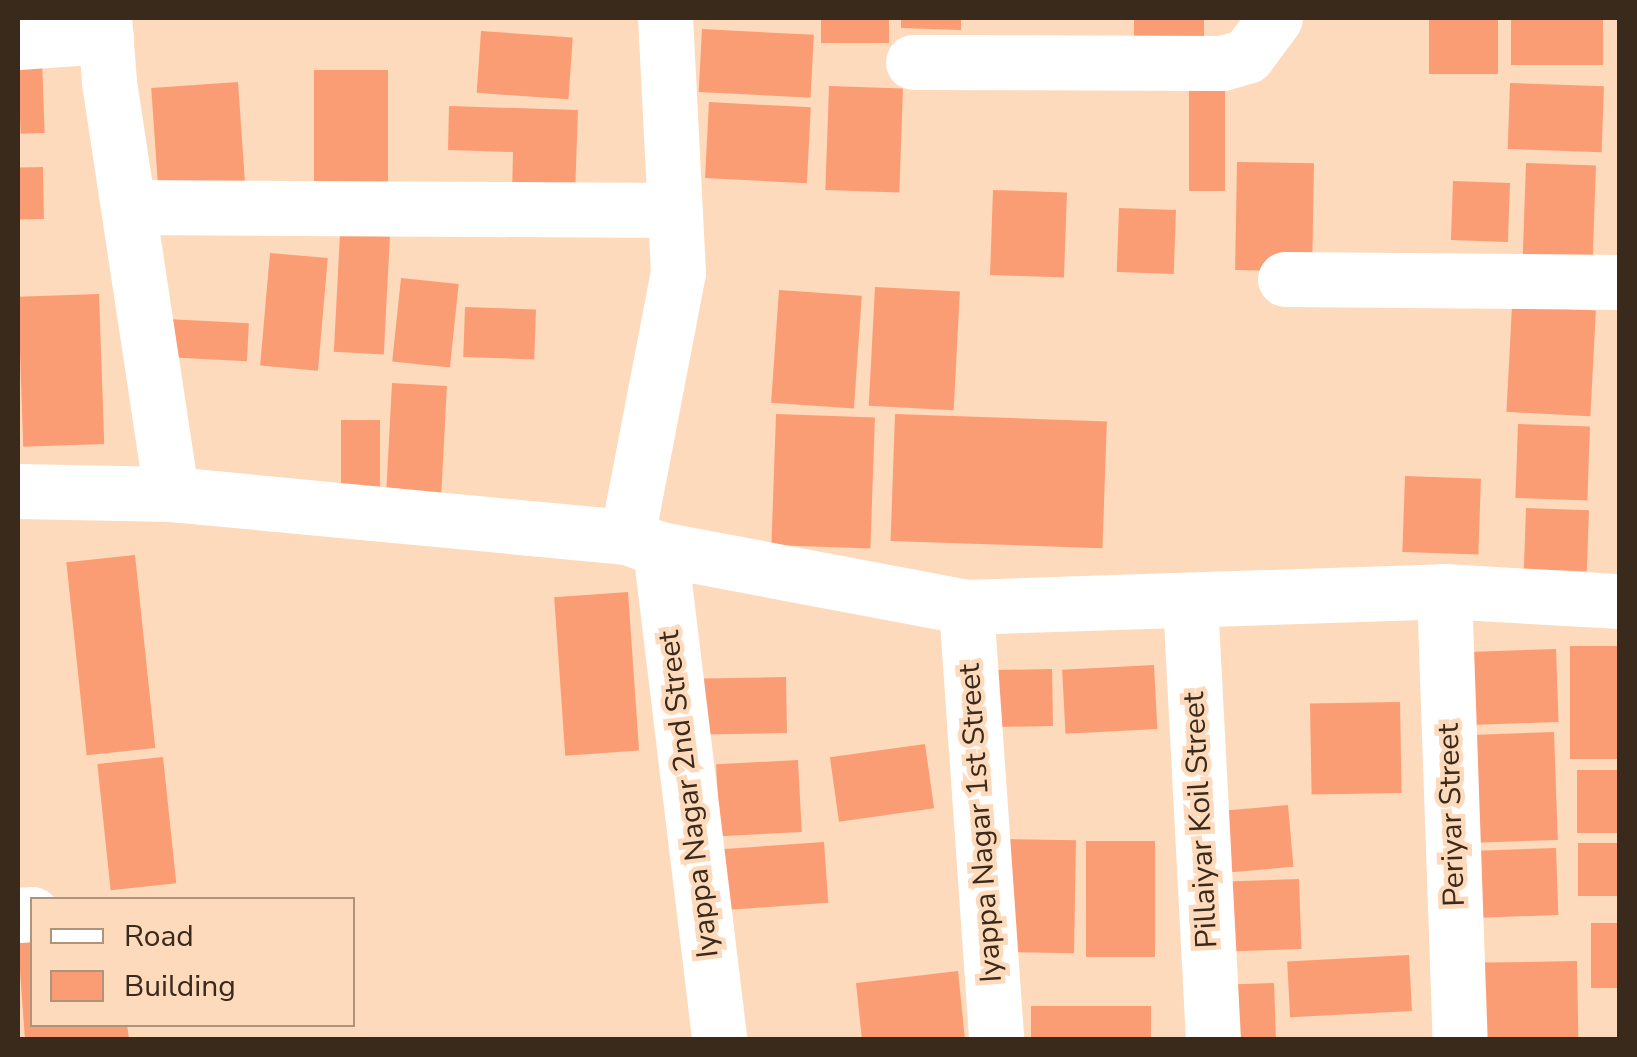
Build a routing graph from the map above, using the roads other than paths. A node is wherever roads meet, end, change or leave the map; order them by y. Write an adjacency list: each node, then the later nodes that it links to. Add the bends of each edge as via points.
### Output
1 (665, 18): 7 (street, Iyappa Nagar 2nd Street)
2 (1275, 18): 5 (street, via 1247,56 1222,63)
3 (105, 27): 4 (street); 6 (street)
4 (18, 42)
5 (913, 62)
6 (129, 207): 7 (street); 11 (street)
7 (674, 210): 12 (street, Iyappa Nagar 2nd Street, via 678,273)
8 (1285, 279): 9 (street)
9 (1620, 282)
10 (18, 491): 11 (street)
11 (171, 494): 12 (street)
12 (644, 542): 16 (street); 17 (street, Iyappa Nagar 2nd Street)
13 (1444, 590): 14 (street); 15 (street); 20 (street, Periyar Street)
14 (1620, 600)
15 (1190, 601): 16 (street); 19 (street, Pillaiyar Koil Street)
16 (966, 607): 18 (street, Iyappa Nagar 1st Street)
17 (718, 1040)
18 (996, 1040)
19 (1213, 1040)
20 (1460, 1040)

